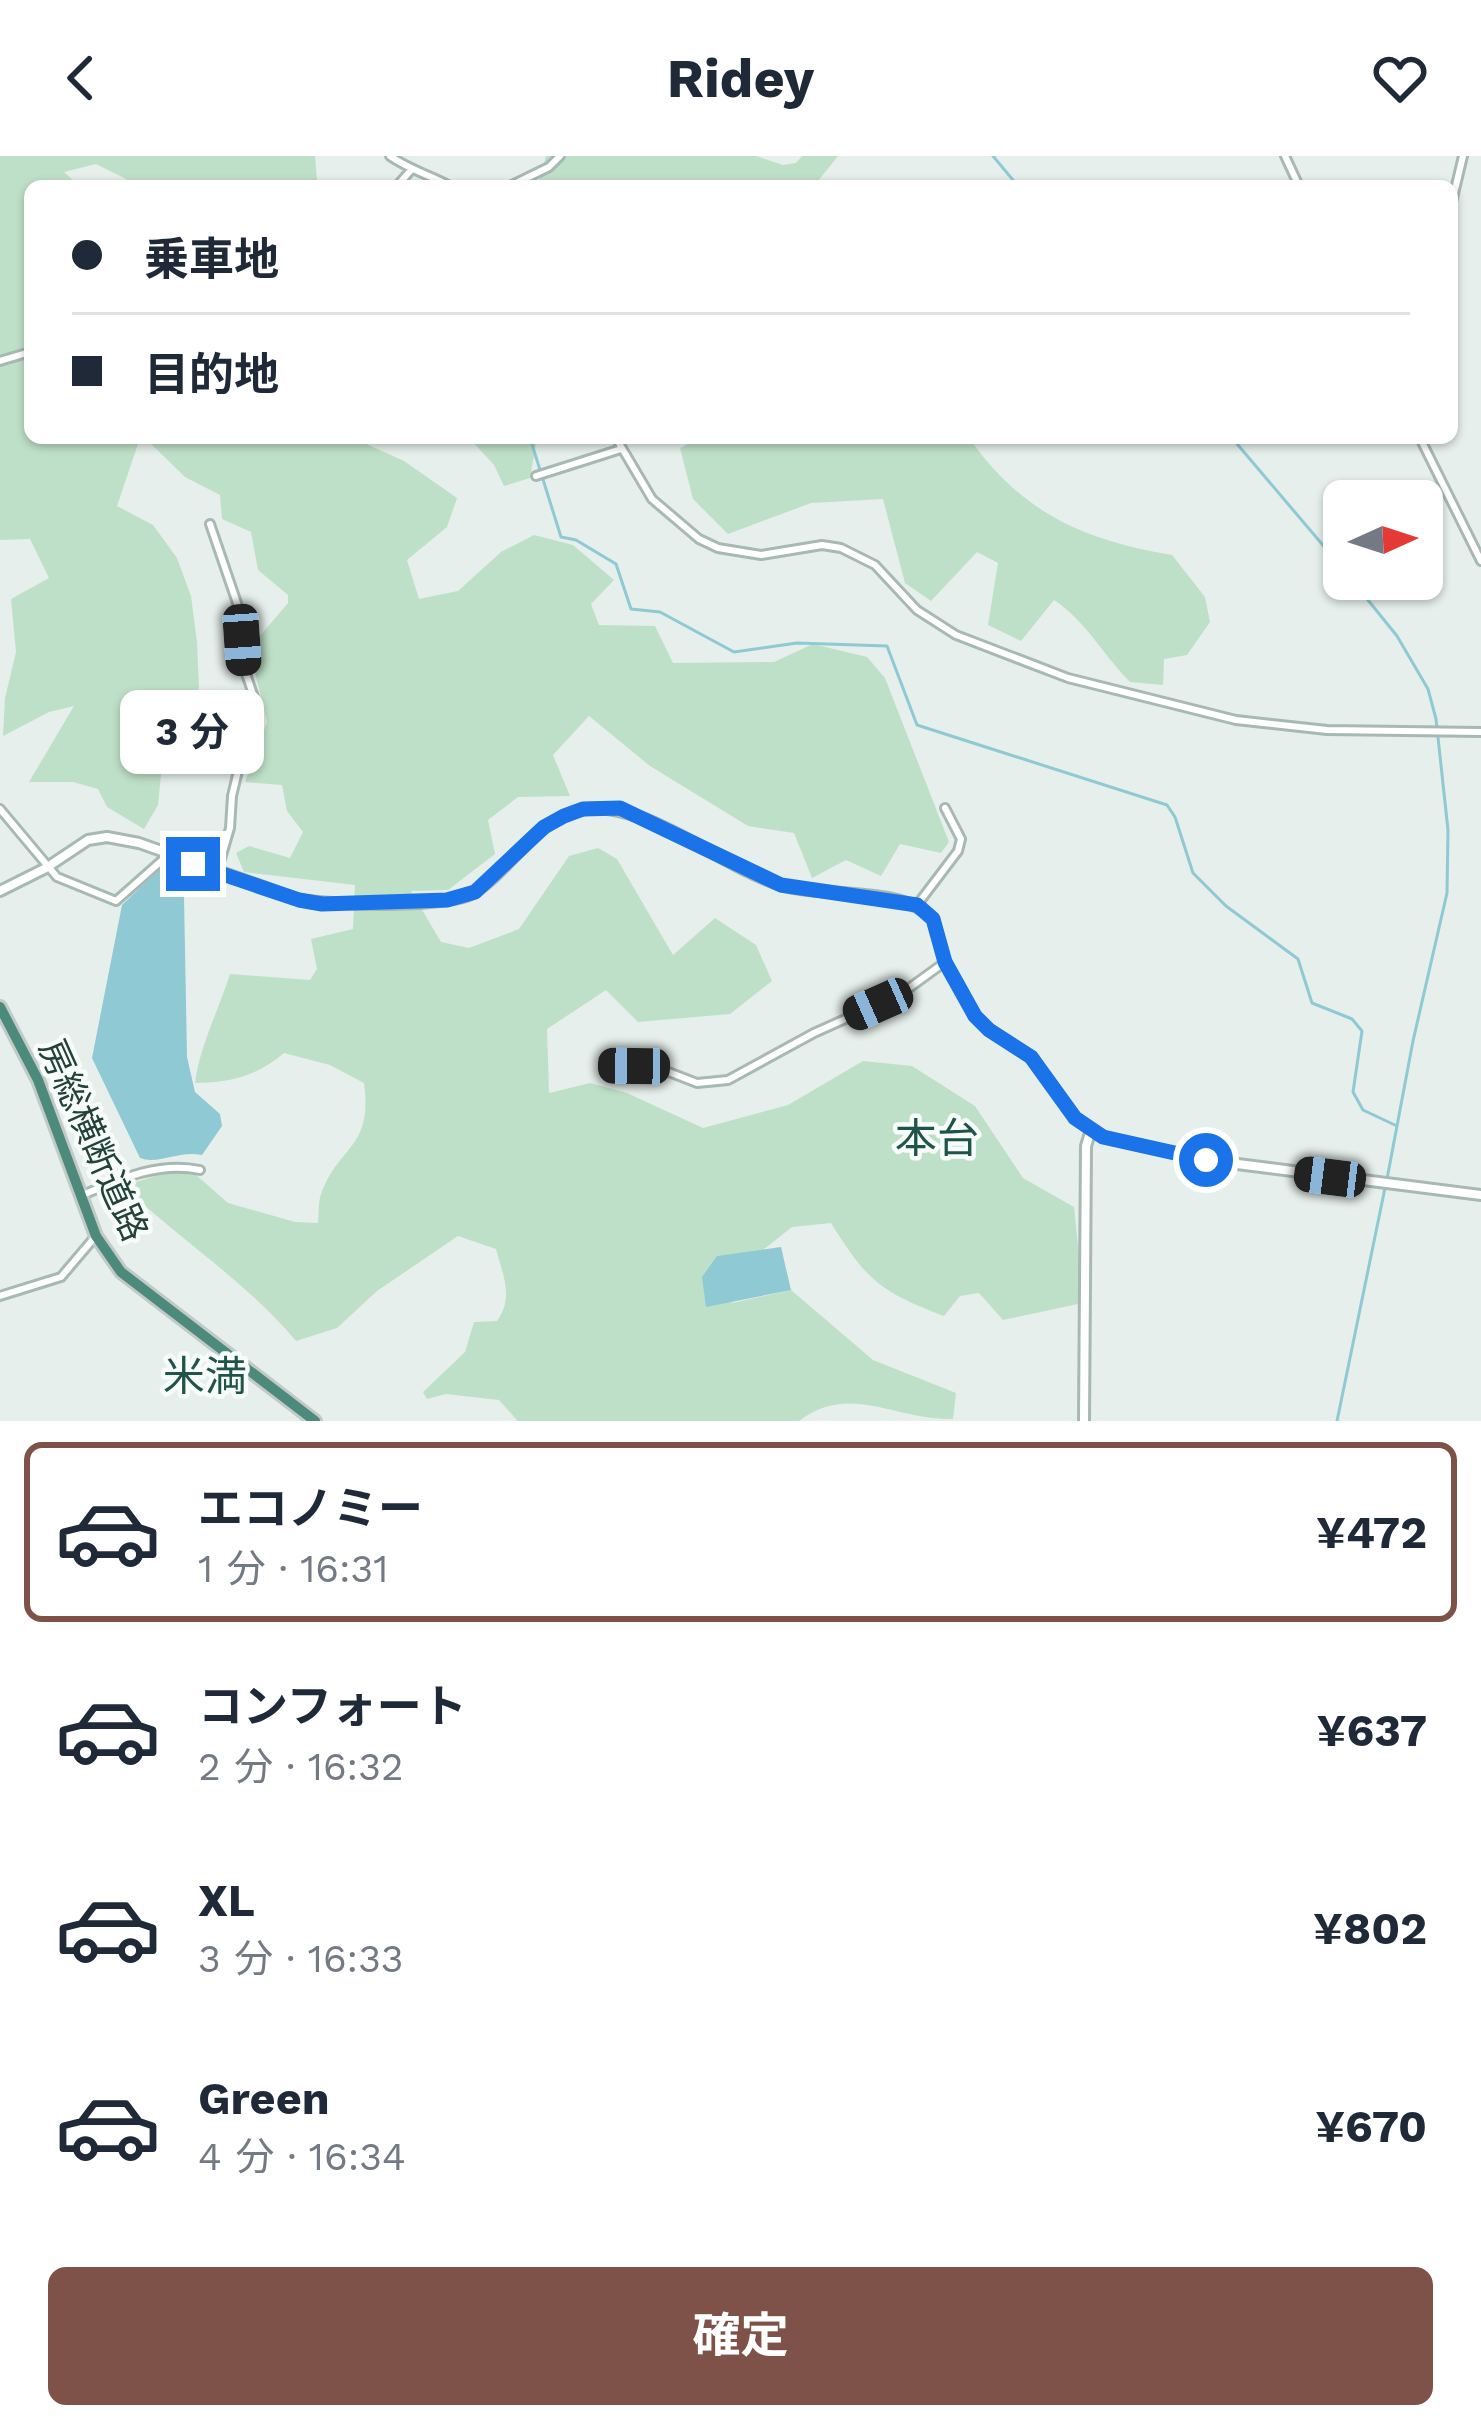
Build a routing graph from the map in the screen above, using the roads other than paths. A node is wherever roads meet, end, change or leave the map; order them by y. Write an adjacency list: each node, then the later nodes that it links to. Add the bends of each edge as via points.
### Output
1 (390, 156): 3 (street)
2 (560, 156): 6 (street)
3 (411, 170): 4 (street); 5 (street)
4 (402, 180)
5 (439, 180)
6 (522, 180)
7 (619, 444): 9 (street)
8 (1423, 444): 12 (street)
9 (621, 449): 10 (street); 13 (street, via 652,499 699,539 761,555 841,548 875,566 917,610 956,635 1068,678 1236,720)
10 (536, 476)
11 (210, 524): 18 (street, via 237,602 255,700)
12 (1481, 561)
13 (1481, 732)
14 (945, 808): 20 (street, via 961,839 958,851)
15 (0, 809): 17 (street)
16 (168, 855): 17 (street, via 107,837); 17 (street, via 116,902); 18 (street)
17 (46, 868): 19 (street)
18 (217, 872): 20 (street, via 322,904 447,900 475,892 564,816 620,808 781,885)
19 (0, 891)
20 (917, 905): 21 (street, via 933,919)
21 (945, 962): 23 (street, via 901,994 728,1080 697,1083 661,1069); 24 (street, via 975,1016 1031,1057 1065,1108)
22 (0, 1007): 26 (highway, 房総横断道路)
23 (610, 1065)
24 (1091, 1130): 27 (street, via 1188,1157); 31 (street)
25 (200, 1170): 26 (street, via 134,1174)
26 (82, 1195): 28 (highway, 房総横断道路)
27 (1481, 1195)
28 (96, 1236): 29 (street, via 61,1277); 30 (highway, 房総横断道路, via 158,1303)
29 (0, 1296)
30 (315, 1421)
31 (1084, 1421)

